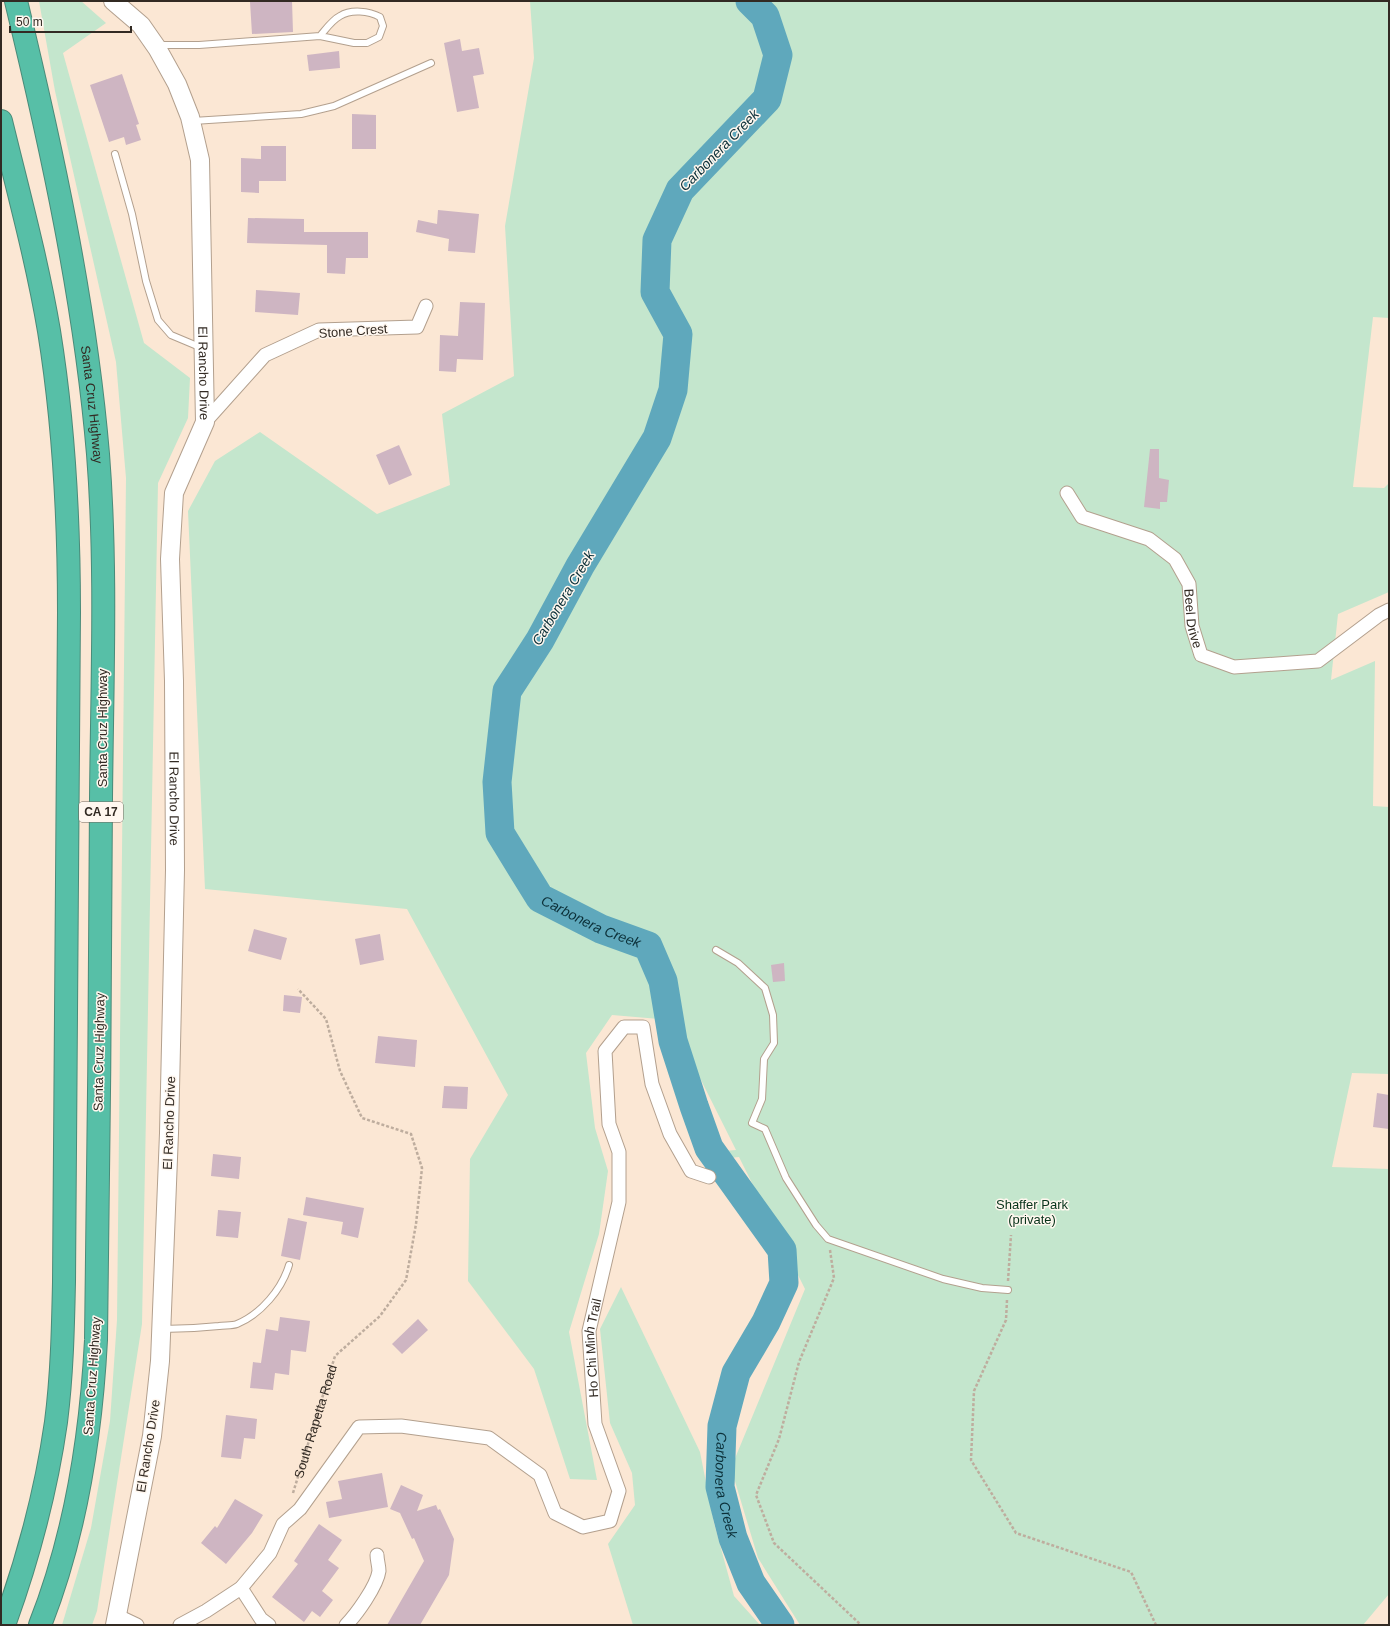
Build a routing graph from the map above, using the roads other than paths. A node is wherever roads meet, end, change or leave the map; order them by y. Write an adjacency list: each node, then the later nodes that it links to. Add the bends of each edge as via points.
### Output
1 (16, 1): 25 (highway, Santa Cruz Highway / CA 17, via 53,167 83,335 97,450 102,546 94,1375 87,1443 76,1508)
2 (113, 1): 4 (street, El Rancho Drive, via 141,25)
3 (320, 36): 3 (lane, via 341,15 357,12 373,13 380,17 383,26 379,37 367,43); 4 (lane, via 199,45)
4 (154, 45): 7 (street, El Rancho Drive, via 177,84)
5 (431, 63): 7 (lane, via 334,106 301,114)
6 (1, 121): 21 (highway, CA 17, via 35,260 49,330 63,448 69,575 62,1354 56,1421 44,1492)
7 (191, 121): 10 (street, El Rancho Drive, via 200,160)
8 (115, 154): 10 (lane, via 158,320 171,335)
9 (426, 306): 11 (street, Stone Crest, via 417,328 319,330 265,355)
10 (203, 349): 11 (street, El Rancho Drive)
11 (205, 422): 18 (street, El Rancho Drive, via 174,493 170,558 174,681 175,870 169,1133)
12 (1067, 493): 13 (street, Beel Drive, via 1082,517 1149,539 1175,559 1190,584 1192,626 1201,655 1234,667 1318,661)
13 (1389, 610)
14 (716, 950): 17 (lane, via 738,964 765,988 773,1015 774,1043 764,1059 762,1099 752,1123 765,1129 786,1178 828,1239 943,1278 982,1288)
15 (709, 1177): 20 (street, Ho Chi Minh Trail, via 690,1171 670,1134 652,1084 643,1027 624,1027 605,1051 609,1124 619,1152 619,1202 589,1332 596,1424 619,1491 610,1521 583,1527 555,1513 540,1475 489,1438 401,1426 358,1427 300,1510 283,1524 270,1552)
16 (289, 1265): 18 (lane, via 286,1277 255,1314 236,1324)
17 (1008, 1290)
18 (161, 1329): 23 (street, El Rancho Drive, via 152,1436)
19 (377, 1555): 29 (street, via 379,1572 370,1592)
20 (241, 1588): 27 (street); 28 (street, via 261,1619)
21 (15, 1593): 22 (highway); 24 (highway, CA 17)
22 (1, 1616)
23 (116, 1620): 26 (street)
24 (4, 1625)
25 (40, 1625)
26 (137, 1625)
27 (180, 1625)
28 (269, 1625)
29 (346, 1625)

